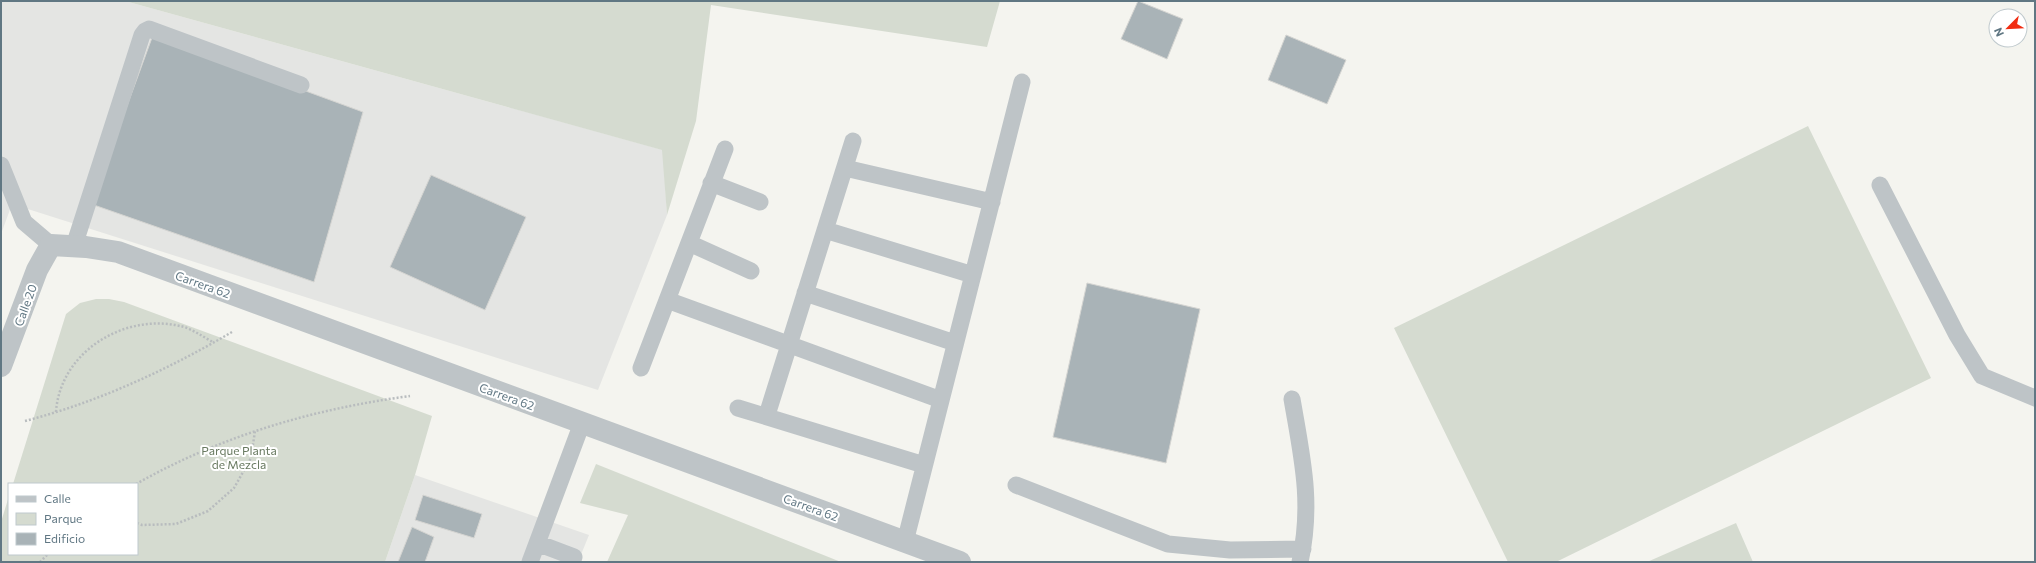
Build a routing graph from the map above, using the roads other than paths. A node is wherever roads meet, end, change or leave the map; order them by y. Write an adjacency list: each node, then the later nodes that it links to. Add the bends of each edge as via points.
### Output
1 (1022, 82): 10 (lane)
2 (301, 85): 14 (lane, via 149,29 145,31)
3 (853, 141): 6 (lane)
4 (725, 149): 7 (lane)
5 (1, 165): 13 (lane, via 24,222)
6 (845, 168): 10 (lane); 11 (lane)
7 (711, 183): 9 (lane); 12 (lane)
8 (1880, 185): 23 (lane, via 1957,335 1982,376)
9 (760, 202)
10 (992, 202): 16 (lane)
11 (825, 230): 16 (lane); 17 (lane)
12 (689, 243): 15 (lane); 18 (lane)
13 (51, 245): 14 (street, Carrera 62); 21 (street, Calle 20, via 37,270)
14 (74, 246): 28 (street, Carrera 62, via 118,252)
15 (751, 271)
16 (973, 275): 19 (lane)
17 (805, 293): 19 (lane); 20 (lane)
18 (667, 300): 20 (lane); 22 (lane)
19 (956, 343): 25 (lane)
20 (789, 345): 25 (lane); 27 (lane)
21 (1, 366)
22 (641, 368)
23 (2035, 398)
24 (1292, 399): 33 (lane, via 1306,482 1308,511)
25 (941, 400): 29 (lane)
26 (738, 408): 27 (lane)
27 (767, 415): 29 (lane)
28 (582, 423): 31 (street, Carrera 62); 32 (lane)
29 (924, 465): 31 (lane)
30 (1016, 485): 33 (lane, via 1168,544)
31 (905, 542): 36 (street, Carrera 62)
32 (537, 543): 34 (lane); 35 (lane, via 574,557)
33 (1302, 555)
34 (530, 562)
35 (572, 562)
36 (960, 562)

